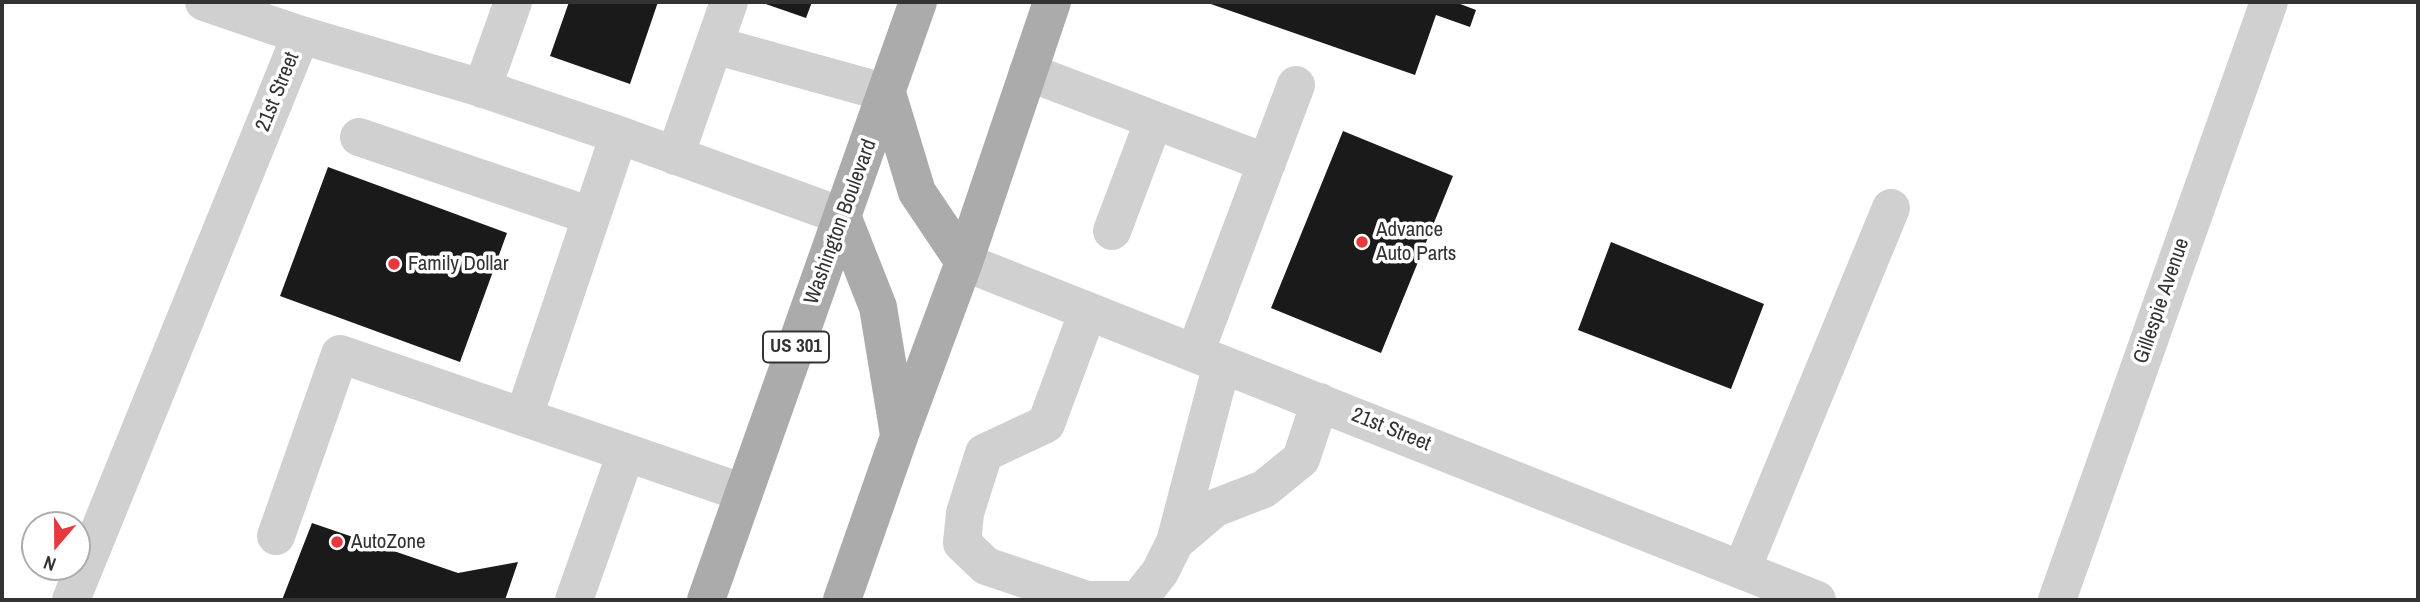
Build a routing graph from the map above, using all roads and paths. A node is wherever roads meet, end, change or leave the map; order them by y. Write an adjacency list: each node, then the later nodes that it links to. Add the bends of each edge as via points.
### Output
1 (204, 2): 7 (street)
2 (513, 2): 11 (street)
3 (729, 2): 8 (street)
4 (918, 2): 12 (main road, Washington Boulevard / US 301)
5 (1052, 2): 9 (main road)
6 (2269, 2): 38 (street, Gillespie Avenue)
7 (301, 35): 11 (street, 21st Street); 33 (street, 21st Street)
8 (715, 45): 12 (street); 16 (street)
9 (1028, 72): 13 (street); 22 (main road)
10 (1296, 85): 17 (street)
11 (482, 89): 14 (street, 21st Street)
12 (887, 93): 20 (main road, Washington Boulevard / US 301); 22 (main road, via 917,192)
13 (1154, 120): 17 (street); 21 (street)
14 (619, 135): 16 (street, 21st Street); 19 (street)
15 (359, 137): 19 (street)
16 (675, 156): 20 (street, 21st Street)
17 (1267, 163): 24 (street)
18 (1891, 208): 32 (street)
19 (591, 216): 26 (street)
20 (842, 216): 27 (main road, via 878,307); 29 (main road, Washington Boulevard / US 301)
21 (1112, 231)
22 (964, 262): 23 (street, 21st Street); 27 (main road)
23 (1088, 311): 24 (street, 21st Street); 31 (street, via 1046,424 984,453 965,513 962,543 986,566 1087,600 1138,600)
24 (1209, 358): 25 (street, 21st Street); 31 (street)
25 (1320, 402): 31 (street, via 1301,459 1264,489 1215,508); 32 (street, 21st Street)
26 (524, 416): 28 (street); 30 (street, via 340,354)
27 (899, 437): 36 (main road)
28 (626, 453): 29 (street); 34 (street)
29 (744, 493): 35 (main road, Washington Boulevard / US 301)
30 (276, 536)
31 (1175, 542)
32 (1742, 569): 37 (street, 21st Street)
33 (71, 600)
34 (574, 600)
35 (706, 600)
36 (842, 600)
37 (1817, 600)
38 (2057, 600)

